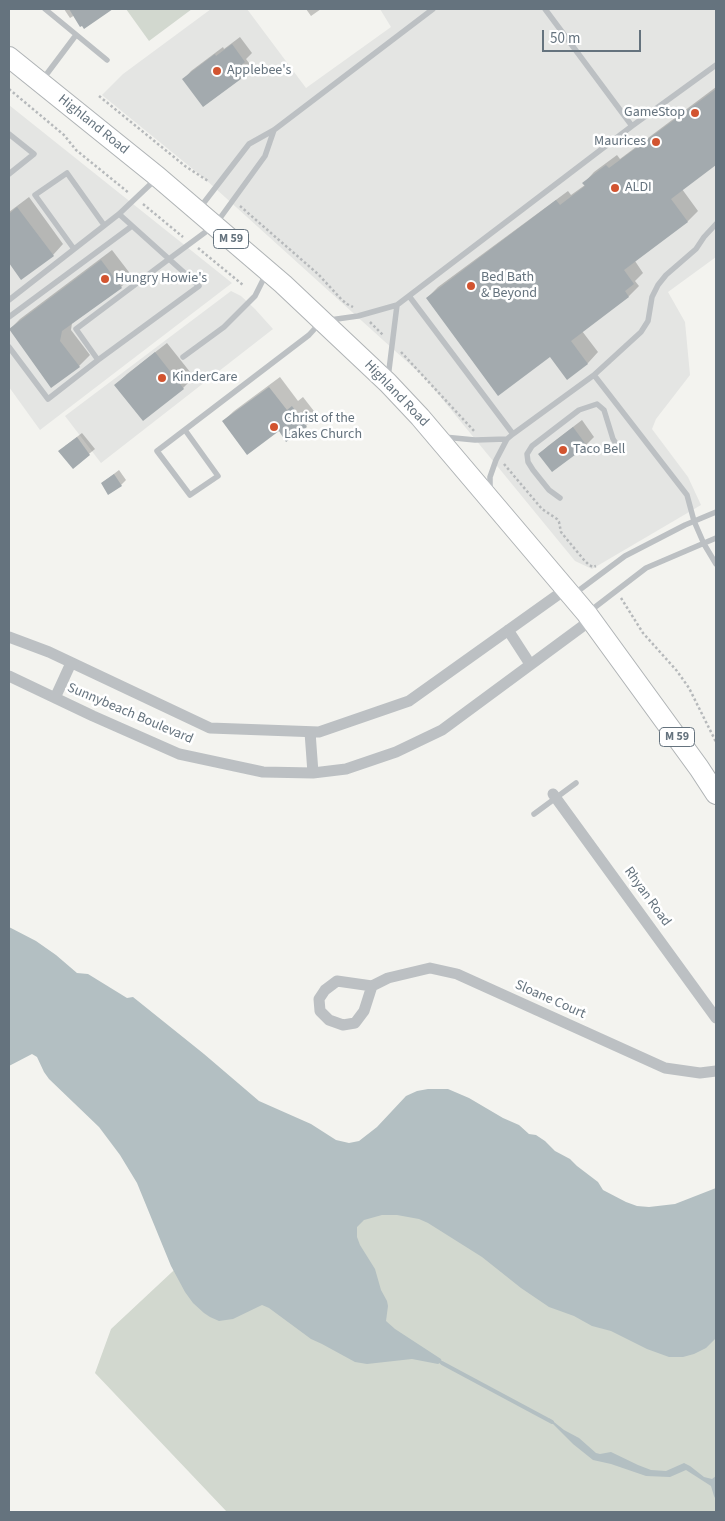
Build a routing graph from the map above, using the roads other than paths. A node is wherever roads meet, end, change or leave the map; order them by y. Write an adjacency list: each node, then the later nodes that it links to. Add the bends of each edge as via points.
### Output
1 (45, 9): 4 (lane)
2 (433, 9): 10 (lane)
3 (545, 9): 9 (lane)
4 (76, 35): 6 (lane); 8 (lane)
5 (9, 57): 8 (highway, Highland Road / M 59)
6 (107, 60)
7 (716, 65): 9 (lane)
8 (40, 82): 13 (highway, Highland Road / M 59)
9 (632, 126): 23 (lane)
10 (274, 130): 14 (lane, via 250,144); 18 (lane, via 266,156)
11 (9, 134): 12 (lane, via 34,154)
12 (9, 174)
13 (158, 177): 14 (highway, Highland Road / M 59); 15 (lane)
14 (197, 210): 18 (highway, Highland Road / M 59)
15 (119, 214): 17 (lane); 19 (lane)
16 (716, 224): 31 (lane, via 696,249 658,285 652,296 648,320 641,332)
17 (104, 225): 20 (lane); 20 (lane, via 67,173 35,195)
18 (215, 225): 21 (lane); 22 (highway, Highland Road / M 59)
19 (132, 226): 21 (lane); 26 (lane)
20 (74, 249): 24 (lane)
21 (169, 259): 30 (lane, via 76,329); 30 (lane, via 199,286)
22 (268, 270): 27 (highway, Highland Road / M 59); 29 (lane, via 255,296 224,327)
23 (410, 296): 25 (lane); 34 (lane)
24 (9, 300)
25 (397, 305): 27 (lane, via 358,316); 32 (lane)
26 (9, 317)
27 (322, 321): 32 (highway, Highland Road / M 59); 33 (lane, via 309,335)
28 (9, 347): 30 (lane, via 48,399)
29 (183, 357)
30 (98, 360)
31 (594, 375): 34 (lane); 41 (lane, via 687,495)
32 (388, 384): 35 (highway, Highland Road / M 59)
33 (186, 430): 33 (lane, via 157,451 190,495 218,476)
34 (513, 434): 36 (lane)
35 (437, 436): 36 (lane, via 474,440); 38 (highway, Highland Road / M 59)
36 (507, 438): 38 (lane, via 490,477)
37 (621, 451): 39 (lane, via 604,410 597,404 579,410 532,446 527,454 528,462 549,490)
38 (490, 498): 45 (highway, Highland Road / M 59)
39 (560, 498)
40 (716, 512): 41 (lane)
41 (694, 521): 43 (lane); 45 (lane, via 625,556)
42 (716, 538): 43 (lane)
43 (704, 544): 44 (lane); 46 (lane, via 646,568)
44 (716, 564)
45 (569, 592): 46 (highway, Highland Road / M 59); 47 (street, Sunnybeach Boulevard)
46 (589, 617): 50 (street, Sunnybeach Boulevard); 56 (highway, Highland Road / M 59)
47 (508, 630): 50 (street); 53 (street, Sunnybeach Boulevard, via 409,701 319,732)
48 (9, 637): 49 (street, Sunnybeach Boulevard)
49 (71, 663): 52 (street, Sunnybeach Boulevard); 53 (street, Sunnybeach Boulevard, via 210,728)
50 (530, 664): 54 (street, Sunnybeach Boulevard, via 442,730 396,752 346,769)
51 (9, 676): 52 (street, Sunnybeach Boulevard)
52 (55, 698): 54 (street, Sunnybeach Boulevard, via 179,754 264,772)
53 (310, 732): 54 (street)
54 (313, 774)
55 (576, 783): 57 (lane)
56 (716, 794)
57 (554, 796): 58 (lane); 60 (street, Rhyan Road)
58 (534, 814)
59 (372, 986): 59 (street, via 337,981 325,990 320,999 320,1011 329,1020 343,1026 355,1023 364,1011); 61 (street, Sloane Court, via 388,978 430,968 457,974 666,1068 700,1073)
60 (716, 1018)
61 (716, 1071)

